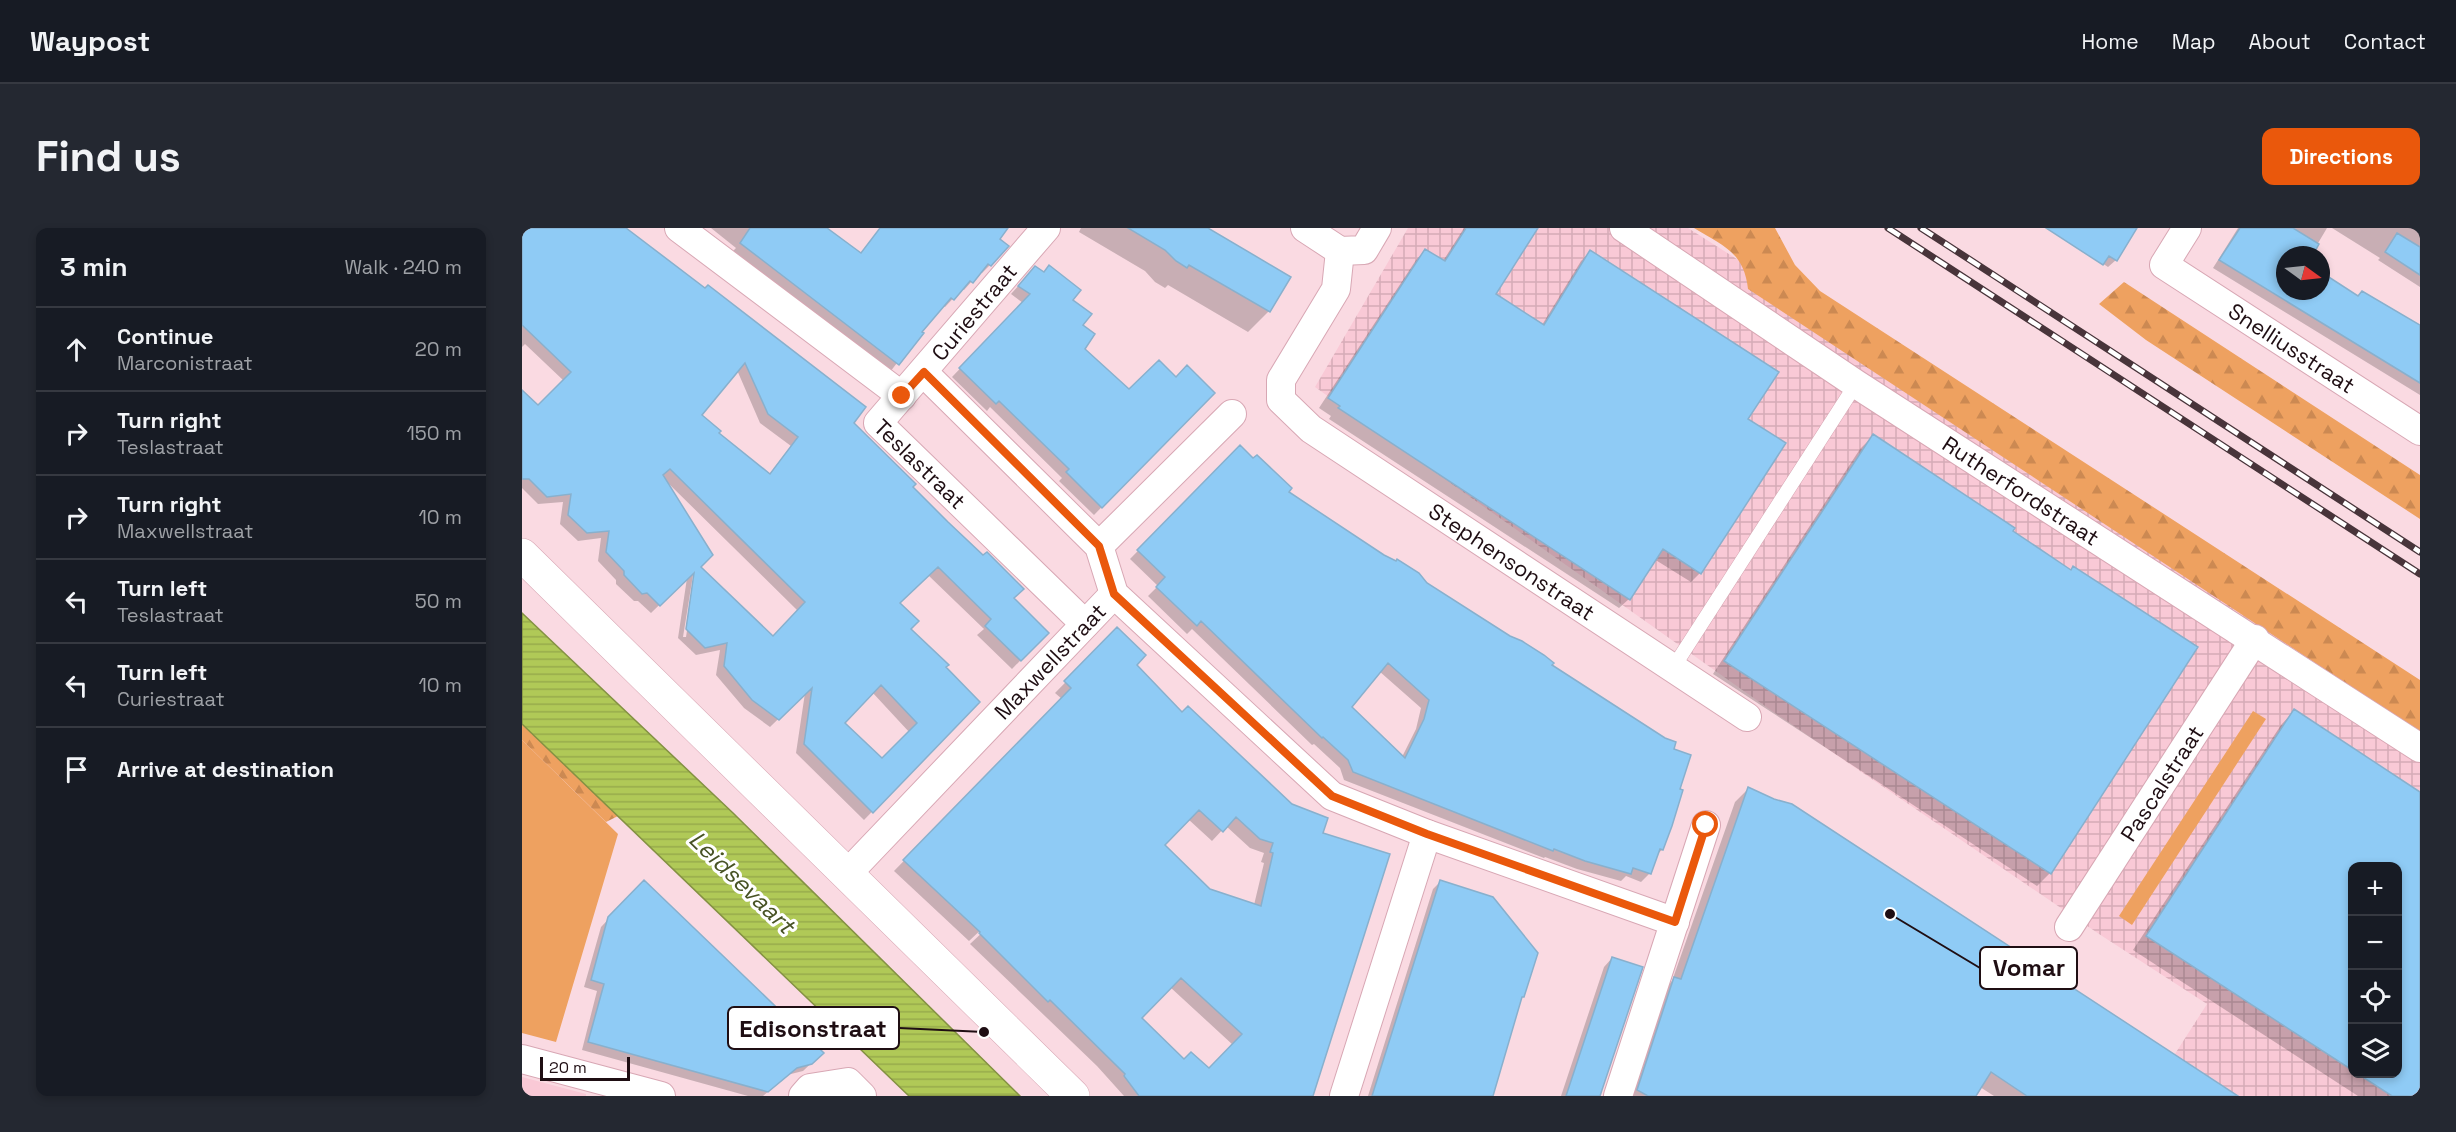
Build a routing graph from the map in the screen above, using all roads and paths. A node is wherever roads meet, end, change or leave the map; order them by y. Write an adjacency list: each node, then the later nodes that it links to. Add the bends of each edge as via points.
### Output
1 (679, 228): 10 (street, Teslastraat)
2 (1046, 228): 8 (street, Curiestraat)
3 (1305, 228): 7 (street)
4 (1377, 228): 7 (street, via 1364,250)
5 (1624, 228): 9 (street, Rutherfordstraat)
6 (2187, 228): 12 (street, Snelliusstraat, via 2164,266)
7 (1340, 250): 18 (street, Stephensonstraat, via 1336,289 1281,380 1281,400 1311,429)
8 (924, 372): 10 (street, Curiestraat); 13 (street)
9 (1856, 384): 17 (street, Rutherfordstraat); 18 (lane)
10 (902, 396): 16 (street, Teslastraat, via 878,423)
11 (1232, 414): 13 (street)
12 (2420, 431)
13 (1099, 546): 15 (street, Maxwellstraat)
14 (522, 555): 23 (main road)
15 (1114, 594): 16 (street, Maxwellstraat); 22 (street, via 1332,796)
16 (1085, 624): 23 (street, Maxwellstraat)
17 (2254, 639): 20 (street, Rutherfordstraat); 25 (street, Pascalstraat)
18 (1673, 668): 19 (street, Stephensonstraat)
19 (1747, 717)
20 (2420, 748)
21 (1706, 825): 24 (street)
22 (1427, 834): 24 (street); 32 (street)
23 (847, 874): 31 (main road)
24 (1675, 922): 27 (street)
25 (2069, 927)
26 (522, 1059): 28 (street)
27 (1622, 1094)
28 (661, 1096)
29 (803, 1096): 30 (street, via 810,1088 848,1082)
30 (862, 1096)
31 (1072, 1096)
32 (1344, 1096)

